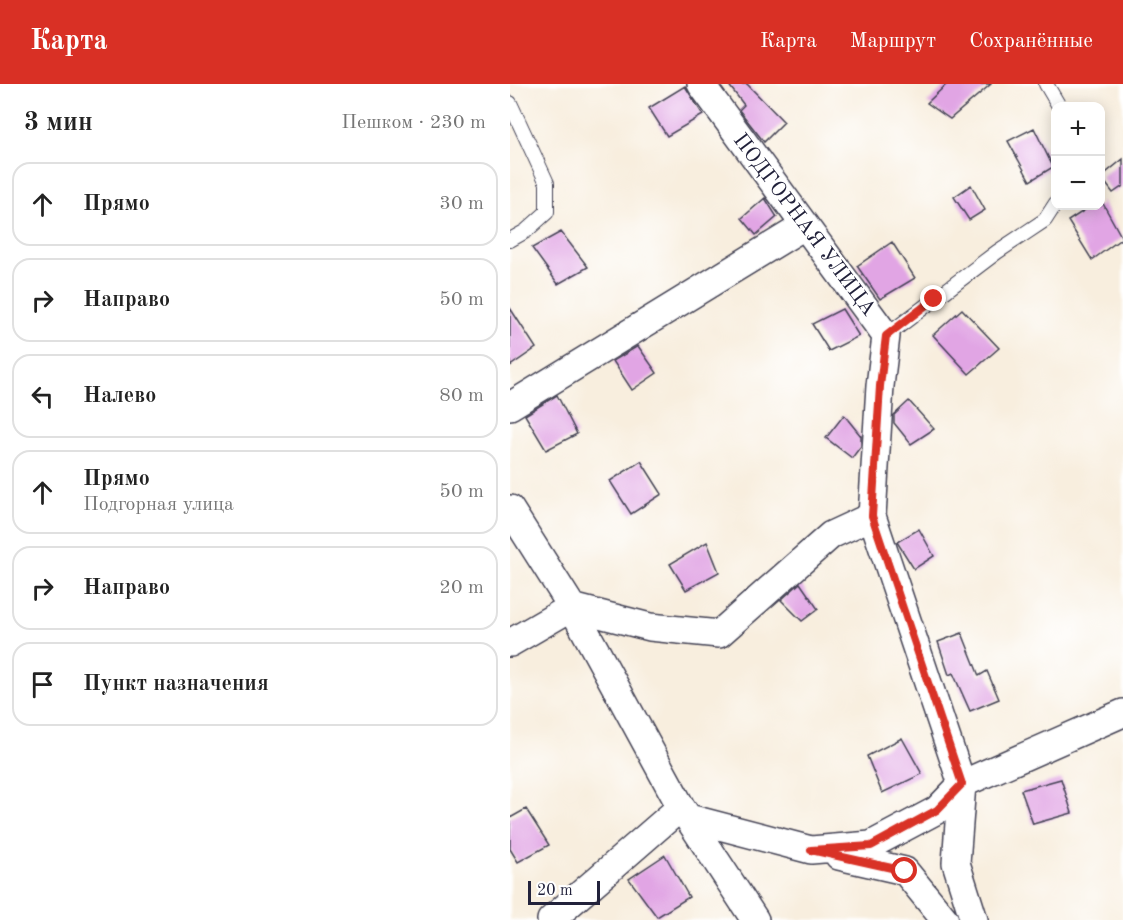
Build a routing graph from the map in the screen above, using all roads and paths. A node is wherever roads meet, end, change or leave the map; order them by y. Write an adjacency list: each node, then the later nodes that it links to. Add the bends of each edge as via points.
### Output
1 (701, 84): 6 (street, ПОДГОРНАЯ УЛИЦА)
2 (1046, 84): 3 (lane)
3 (1057, 102)
4 (510, 103): 7 (lane, via 547,183 547,212)
5 (1051, 210): 8 (lane, via 1045,220)
6 (804, 226): 8 (street, ПОДГОРНАЯ УЛИЦА); 9 (street)
7 (510, 240)
8 (886, 336): 11 (street, ПОДГОРНАЯ УЛИЦА)
9 (510, 406)
10 (510, 509): 12 (street)
11 (872, 516): 12 (street, via 831,535 719,634 650,627); 15 (street)
12 (572, 607): 13 (street); 16 (street)
13 (510, 643)
14 (1123, 713): 15 (street)
15 (962, 784): 17 (street, via 937,810 871,846); 21 (street, via 956,862)
16 (685, 813): 17 (street); 18 (street); 19 (street)
17 (811, 850): 20 (street, via 905,871)
18 (551, 920)
19 (755, 920)
20 (945, 920)
21 (974, 920)

